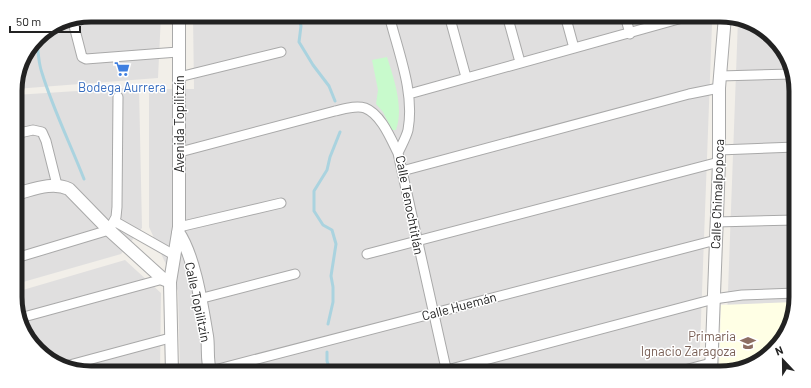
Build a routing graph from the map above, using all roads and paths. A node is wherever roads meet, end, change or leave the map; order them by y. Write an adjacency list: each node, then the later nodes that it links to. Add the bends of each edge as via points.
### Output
1 (179, 22): 12 (street, Avenida Topilitzín)
2 (391, 22): 19 (street, Calle Tenochtitlán)
3 (451, 22): 17 (street)
4 (509, 22): 14 (street)
5 (568, 22): 11 (street)
6 (627, 22): 10 (street)
7 (670, 22): 10 (street)
8 (724, 22): 18 (street, Calle Chimalpopoca)
9 (74, 25): 12 (street, via 82,57 88,59)
10 (630, 34): 11 (street)
11 (574, 48): 14 (street)
12 (178, 52): 16 (street, Avenida Topilitzín)
13 (281, 52): 16 (street)
14 (520, 62): 17 (street)
15 (787, 75): 18 (street)
16 (179, 77): 24 (street, Avenida Topilitzín)
17 (466, 77): 19 (street)
18 (720, 82): 23 (street, Calle Chimalpopoca); 27 (street, via 689,94)
19 (409, 94): 25 (street, Calle Tenochtitlán, via 407,132)
20 (118, 97): 33 (street, via 117,207)
21 (22, 132): 28 (street, via 33,130 42,132)
22 (789, 147): 23 (street)
23 (719, 150): 26 (street, Calle Chimalpopoca)
24 (180, 152): 25 (street, via 335,111 365,108 372,112 384,127); 34 (street, Avenida Topilitzín)
25 (398, 153): 27 (street, Calle Tenochtitlán)
26 (719, 162): 32 (street, Calle Chimalpopoca); 36 (street)
27 (402, 171): 36 (street, Calle Tenochtitlán)
28 (57, 185): 29 (street); 33 (street, via 74,193)
29 (22, 192)
30 (281, 203): 34 (street)
31 (789, 220): 32 (street)
32 (716, 222): 35 (street, Calle Chimalpopoca)
33 (112, 225): 38 (street); 39 (street); 41 (street)
34 (179, 230): 38 (street, Avenida Topilitzín); 43 (street, Calle Topilitzin, via 189,257)
35 (716, 240): 44 (street, Calle Chimalpopoca); 45 (street, Calle Huemán)
36 (417, 241): 37 (street); 45 (street, Calle Tenochtitlán)
37 (367, 254)
38 (174, 255): 41 (street, Avenida Topilitzín)
39 (22, 256)
40 (295, 274): 43 (street)
41 (166, 280): 46 (street); 47 (street, Avenida Topilitzín)
42 (789, 293): 44 (street)
43 (199, 299): 50 (street, Calle Topilitzin, via 207,337)
44 (714, 299): 53 (street); 54 (street, Calle Chimalpopoca)
45 (434, 312): 51 (street, Calle Huemán); 52 (street, Calle Tenochtitlán)
46 (25, 317)
47 (170, 338): 48 (street); 49 (street, Avenida Topilitzín)
48 (73, 364)
49 (172, 366)
50 (208, 366)
51 (231, 366)
52 (446, 366)
53 (466, 366)
54 (711, 366)

